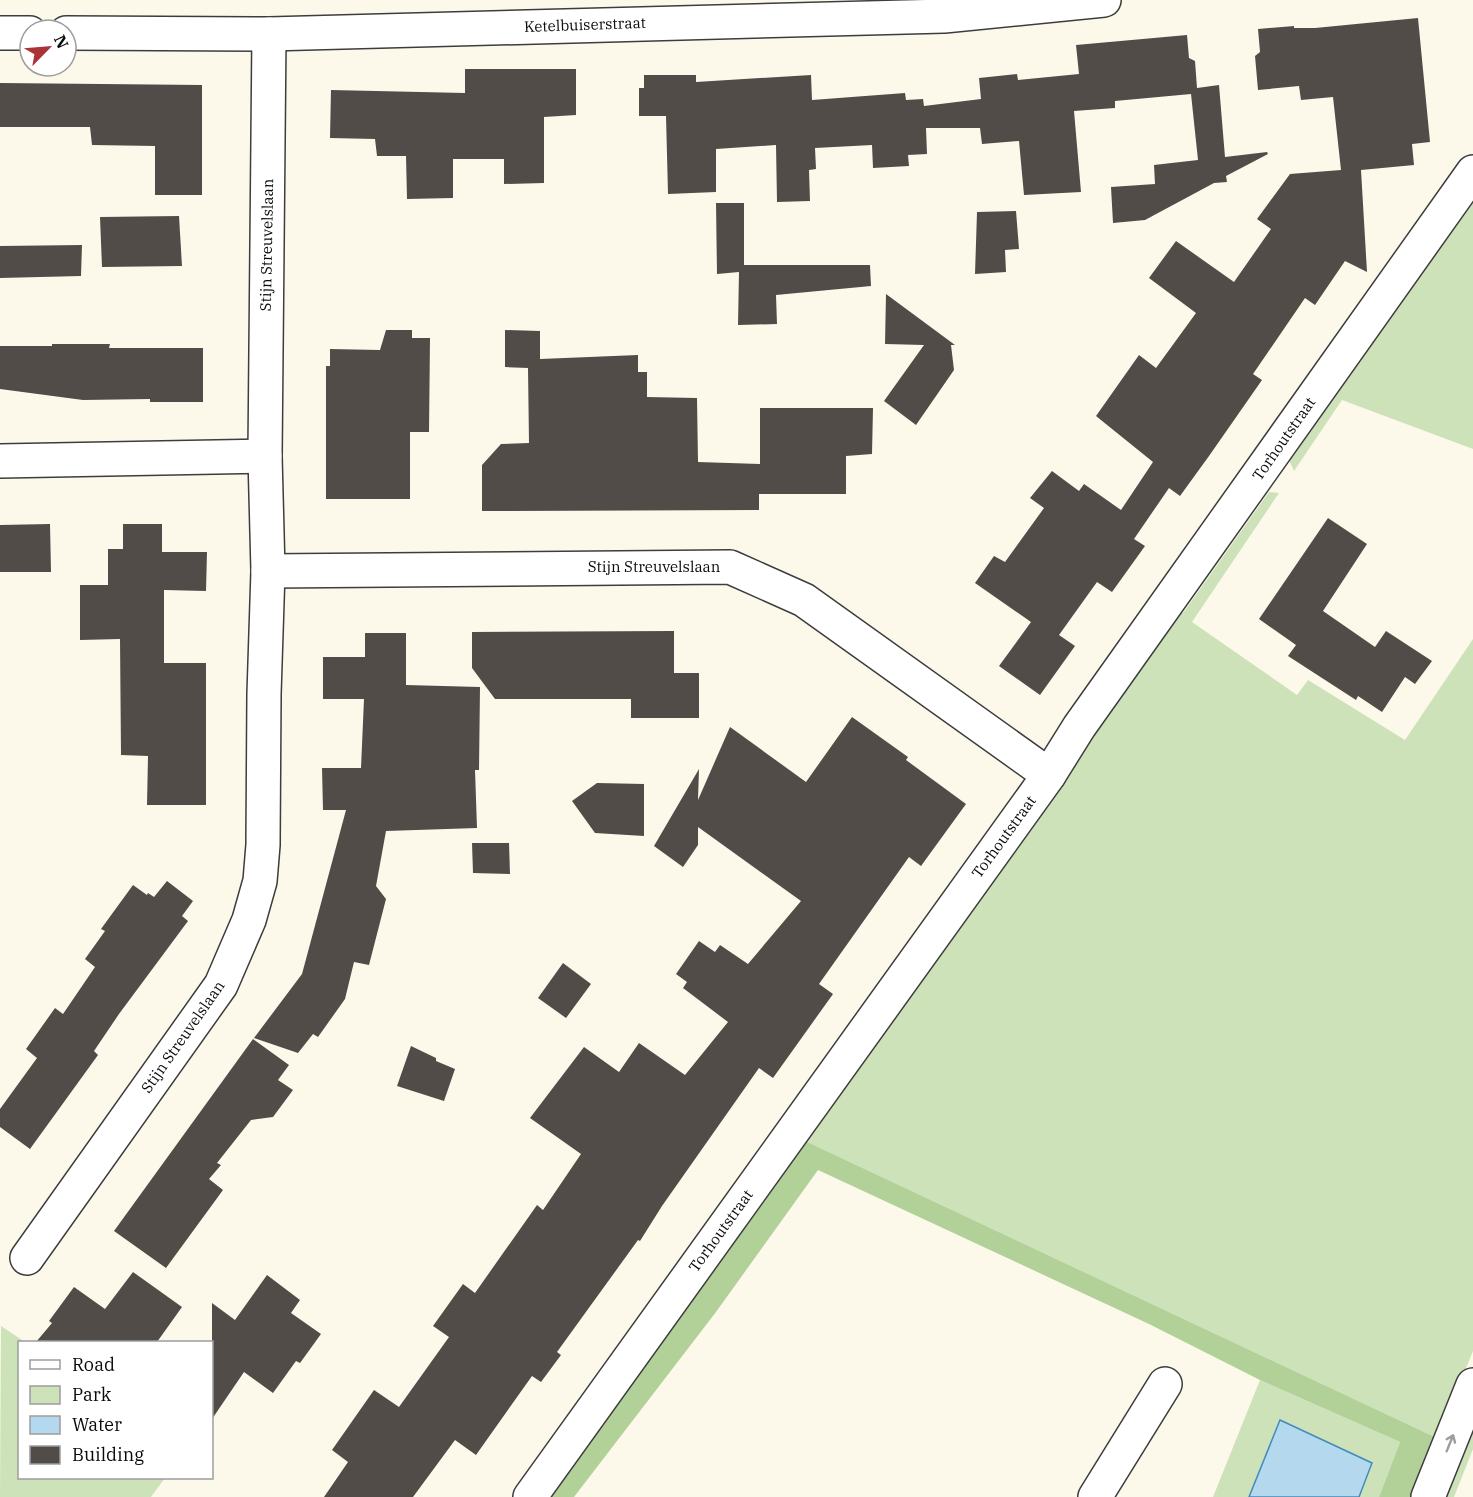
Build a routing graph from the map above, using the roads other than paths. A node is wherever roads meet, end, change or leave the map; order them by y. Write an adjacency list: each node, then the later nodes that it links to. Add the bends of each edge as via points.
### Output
1 (1104, 0): 5 (street, Ketelbuiserstraat, via 944,16)
2 (0, 33): 3 (street)
3 (18, 33)
4 (78, 33): 5 (street, Ketelbuiserstraat)
5 (269, 34): 7 (street, Stijn Streuvelslaan)
6 (1473, 172): 10 (street, Torhoutstraat)
7 (265, 456): 8 (street); 9 (street, Stijn Streuvelslaan)
8 (0, 461)
9 (268, 571): 10 (street, Stijn Streuvelslaan, via 730,567 804,600); 11 (street, Stijn Streuvelslaan, via 263,845 260,881 249,920 220,985)
10 (1048, 775): 14 (street, Torhoutstraat)
11 (27, 1258)
12 (1165, 1384): 15 (street)
13 (1473, 1385): 16 (street, one-way to 13)
14 (530, 1497)
15 (1095, 1497)
16 (1428, 1497)

